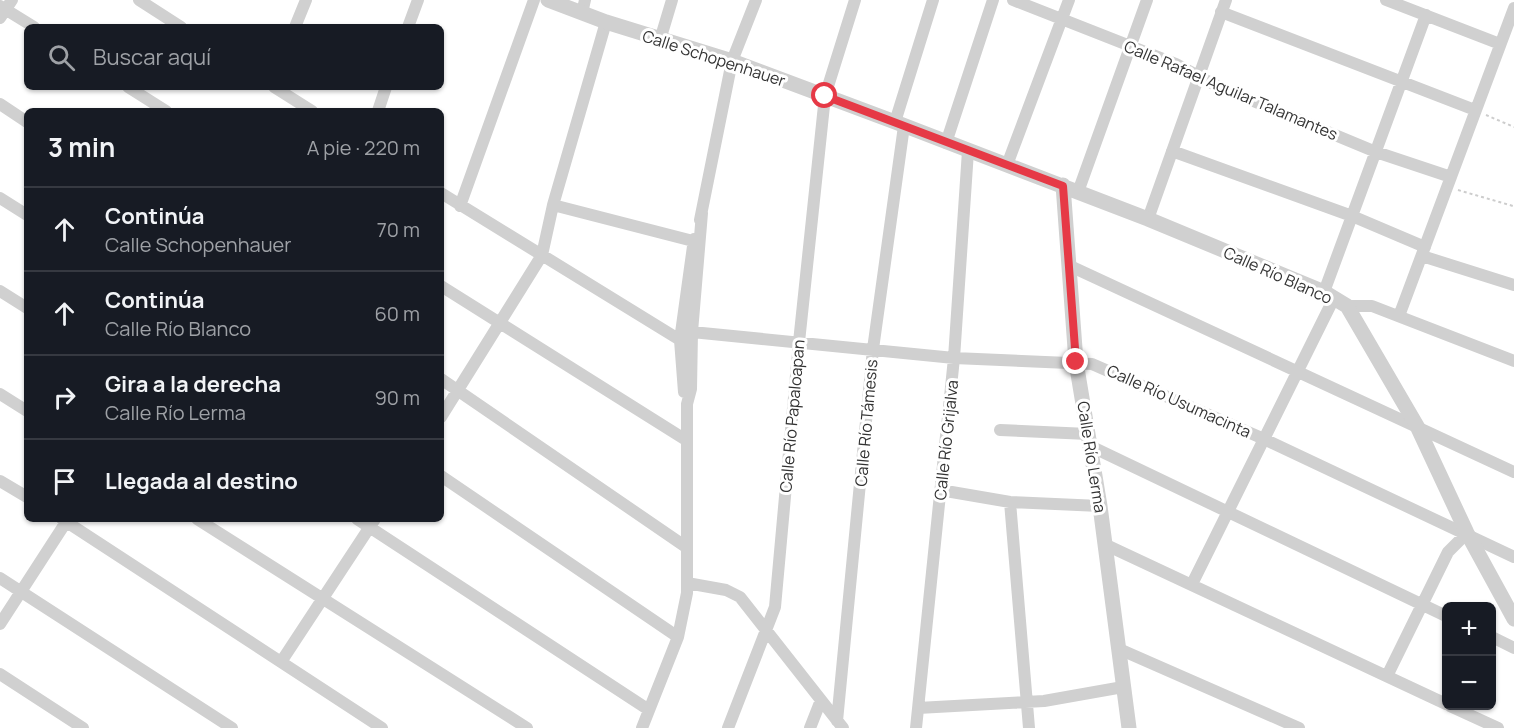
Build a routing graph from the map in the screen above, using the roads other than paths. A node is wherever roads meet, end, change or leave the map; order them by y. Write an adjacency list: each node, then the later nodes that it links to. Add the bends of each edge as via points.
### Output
1 (140, 0): 23 (street)
2 (418, 0): 25 (street)
3 (534, 0): 54 (street)
4 (548, 0): 15 (street, Calle Schopenhauer)
5 (672, 0): 26 (street)
6 (756, 0): 29 (street)
7 (855, 0): 35 (street, Calle Río Papaloapan)
8 (933, 0): 42 (street, Calle Río Támesis)
9 (993, 0): 43 (street)
10 (1013, 0): 20 (street, Calle Rafael Aguilar Talamantes)
11 (1069, 0): 20 (street)
12 (1146, 0): 28 (street)
13 (1386, 0): 19 (street)
14 (302, 1): 24 (street)
15 (584, 6): 21 (street, Calle Schopenhauer)
16 (1223, 6): 30 (street); 31 (street)
17 (4, 8): 22 (street)
18 (1514, 8): 27 (street)
19 (1426, 15): 27 (street); 31 (street)
20 (1062, 19): 28 (street, Calle Rafael Aguilar Talamantes); 47 (street)
21 (606, 22): 26 (street, Calle Schopenhauer); 53 (street)
22 (29, 24)
23 (176, 24)
24 (296, 24)
25 (409, 24)
26 (660, 40): 29 (street, Calle Schopenhauer)
27 (1500, 44): 40 (street)
28 (1130, 46): 30 (street, Calle Rafael Aguilar Talamantes); 50 (street)
29 (732, 61): 35 (street, Calle Schopenhauer); 55 (street)
30 (1199, 76): 44 (street); 46 (street, Calle Rafael Aguilar Talamantes)
31 (1402, 83): 40 (street); 46 (street)
32 (133, 90): 37 (street)
33 (279, 90): 38 (street)
34 (385, 90): 39 (street)
35 (825, 96): 42 (street, Calle Schopenhauer); 72 (street, Calle Río Papaloapan)
36 (0, 104): 41 (street)
37 (161, 108)
38 (307, 108)
39 (379, 108)
40 (1475, 110): 48 (street)
41 (24, 120)
42 (900, 124): 43 (street, Calle Schopenhauer); 73 (street, Calle Río Támesis)
43 (946, 142): 45 (street, Calle Río Blanco)
44 (1173, 150): 57 (street); 58 (street)
45 (968, 151): 47 (street, Calle Río Blanco); 74 (street, Calle Río Grijalva)
46 (1376, 152): 48 (street, Calle Rafael Aguilar Talamantes); 57 (street)
47 (1007, 165): 49 (street, Calle Río Blanco)
48 (1449, 182): 60 (street)
49 (1063, 186): 50 (street, Calle Río Blanco); 62 (street, Calle Río Lerma)
50 (1078, 192): 58 (street, Calle Río Blanco)
51 (444, 195): 54 (street)
52 (0, 198): 56 (street)
53 (553, 205): 59 (street); 61 (street)
54 (460, 206): 61 (street)
55 (702, 213): 59 (street); 70 (street)
56 (24, 214)
57 (1352, 216): 60 (street); 66 (street)
58 (1148, 219): 66 (street, Calle Río Blanco)
59 (693, 241): 71 (street)
60 (1423, 252): 63 (street); 68 (street)
61 (542, 255): 69 (street); 71 (street)
62 (1070, 266): 76 (street, Calle Río Lerma); 77 (street)
63 (1514, 285)
64 (444, 288): 69 (street)
65 (0, 291): 67 (street)
66 (1335, 299): 68 (street); 77 (street); 84 (street, Calle Río Blanco)
67 (24, 306)
68 (1400, 316): 75 (street)
69 (500, 323): 79 (street); 86 (street)
70 (692, 332): 72 (street, Calle Río Usumacinta); 81 (street)
71 (680, 340): 81 (street)
72 (799, 342): 73 (street, Calle Río Usumacinta); 114 (street, Calle Río Papaloapan, via 775,607)
73 (873, 349): 74 (street, Calle Río Usumacinta); 129 (street, Calle Río Támesis)
74 (954, 358): 76 (street, Calle Río Usumacinta); 92 (street, Calle Río Grijalva)
75 (1514, 361)
76 (1076, 362): 87 (street, Calle Río Lerma); 88 (street, Calle Río Usumacinta, via 1103,367)
77 (1297, 372): 84 (street); 88 (street)
78 (444, 381): 79 (street)
79 (458, 389): 83 (street); 103 (street)
80 (0, 394): 82 (street)
81 (687, 404): 86 (street)
82 (24, 409)
83 (444, 412)
84 (1417, 426): 89 (street); 101 (street, Calle Río Blanco)
85 (1000, 430): 87 (street)
86 (686, 440): 103 (street)
87 (1089, 440): 95 (street, Calle Río Lerma); 96 (street)
88 (1264, 440): 96 (street); 101 (street, Calle Río Usumacinta)
89 (1514, 472)
90 (444, 478): 115 (street)
91 (0, 481): 93 (street)
92 (940, 490): 94 (street); 126 (street, Calle Río Grijalva)
93 (24, 495)
94 (1010, 502): 95 (street); 124 (street)
95 (1100, 506): 102 (street, Calle Río Lerma)
96 (1228, 512): 107 (street); 110 (street)
97 (64, 522): 108 (street)
98 (68, 522): 119 (street)
99 (202, 522): 109 (street)
100 (373, 523): 109 (street); 127 (street)
101 (1467, 532): 104 (street, Calle Río Usumacinta); 110 (street, via 1448,552); 112 (street, Calle Río Blanco)
102 (1104, 544): 107 (street); 118 (street, Calle Río Lerma)
103 (686, 548): 106 (street)
104 (1514, 557)
105 (0, 578): 108 (street)
106 (687, 583): 114 (street, via 726,590 740,597); 115 (street)
107 (1192, 584): 121 (street)
108 (21, 591): 113 (street); 131 (street)
109 (324, 599): 119 (street); 133 (street)
110 (1422, 604): 111 (street); 121 (street)
111 (1442, 614)
112 (1514, 619)
113 (0, 624)
114 (767, 629): 123 (street); 135 (street, Calle Río Papaloapan)
115 (678, 637): 127 (street)
116 (1496, 639): 117 (street)
117 (1514, 648)
118 (1119, 649): 122 (street, Calle Río Lerma); 140 (street)
119 (280, 663): 132 (street)
120 (0, 675): 130 (street)
121 (1387, 676): 125 (street)
122 (1124, 687): 124 (street); 139 (street, Calle Río Lerma)
123 (821, 700): 129 (street); 136 (street)
124 (1027, 702): 126 (street); 138 (street)
125 (1442, 702)
126 (918, 708): 137 (street, Calle Río Grijalva)
127 (649, 710): 134 (street)
128 (1459, 710): 141 (street)
129 (840, 724)
130 (83, 728)
131 (232, 728)
132 (382, 728)
133 (527, 728)
134 (642, 728)
135 (728, 728)
136 (810, 728)
137 (916, 728)
138 (1029, 728)
139 (1129, 728)
140 (1299, 728)
141 (1497, 728)

